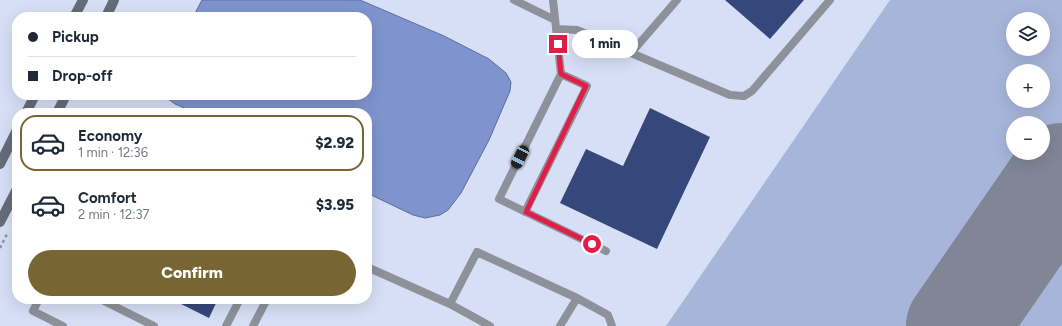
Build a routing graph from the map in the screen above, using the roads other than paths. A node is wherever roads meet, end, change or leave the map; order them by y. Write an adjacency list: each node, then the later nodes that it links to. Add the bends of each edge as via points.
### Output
1 (83, 0): 7 (main road)
2 (114, 0): 8 (main road)
3 (514, 0): 9 (lane)
4 (553, 0): 9 (lane)
5 (677, 0): 11 (lane)
6 (830, 0): 11 (lane, via 752,91 744,96 730,95)
7 (77, 12)
8 (108, 12)
9 (555, 20): 10 (lane)
10 (556, 29): 11 (lane, via 577,30); 12 (lane)
11 (631, 53)
12 (561, 74): 16 (lane, via 586,86); 16 (lane, via 499,199)
13 (12, 140): 14 (main road)
14 (0, 164)
15 (12, 199): 17 (main road)
16 (526, 212): 18 (lane)
17 (0, 222)
18 (606, 251)
19 (372, 270): 25 (lane)
20 (577, 298): 25 (lane, via 477,252); 31 (lane); 32 (lane, via 608,315)
21 (38, 304): 26 (lane, via 34,311)
22 (110, 304): 27 (lane)
23 (237, 304): 28 (lane)
24 (264, 304): 29 (lane)
25 (450, 304): 30 (lane)
26 (63, 326)
27 (154, 326)
28 (226, 326)
29 (253, 326)
30 (490, 326)
31 (560, 326)
32 (612, 326)

